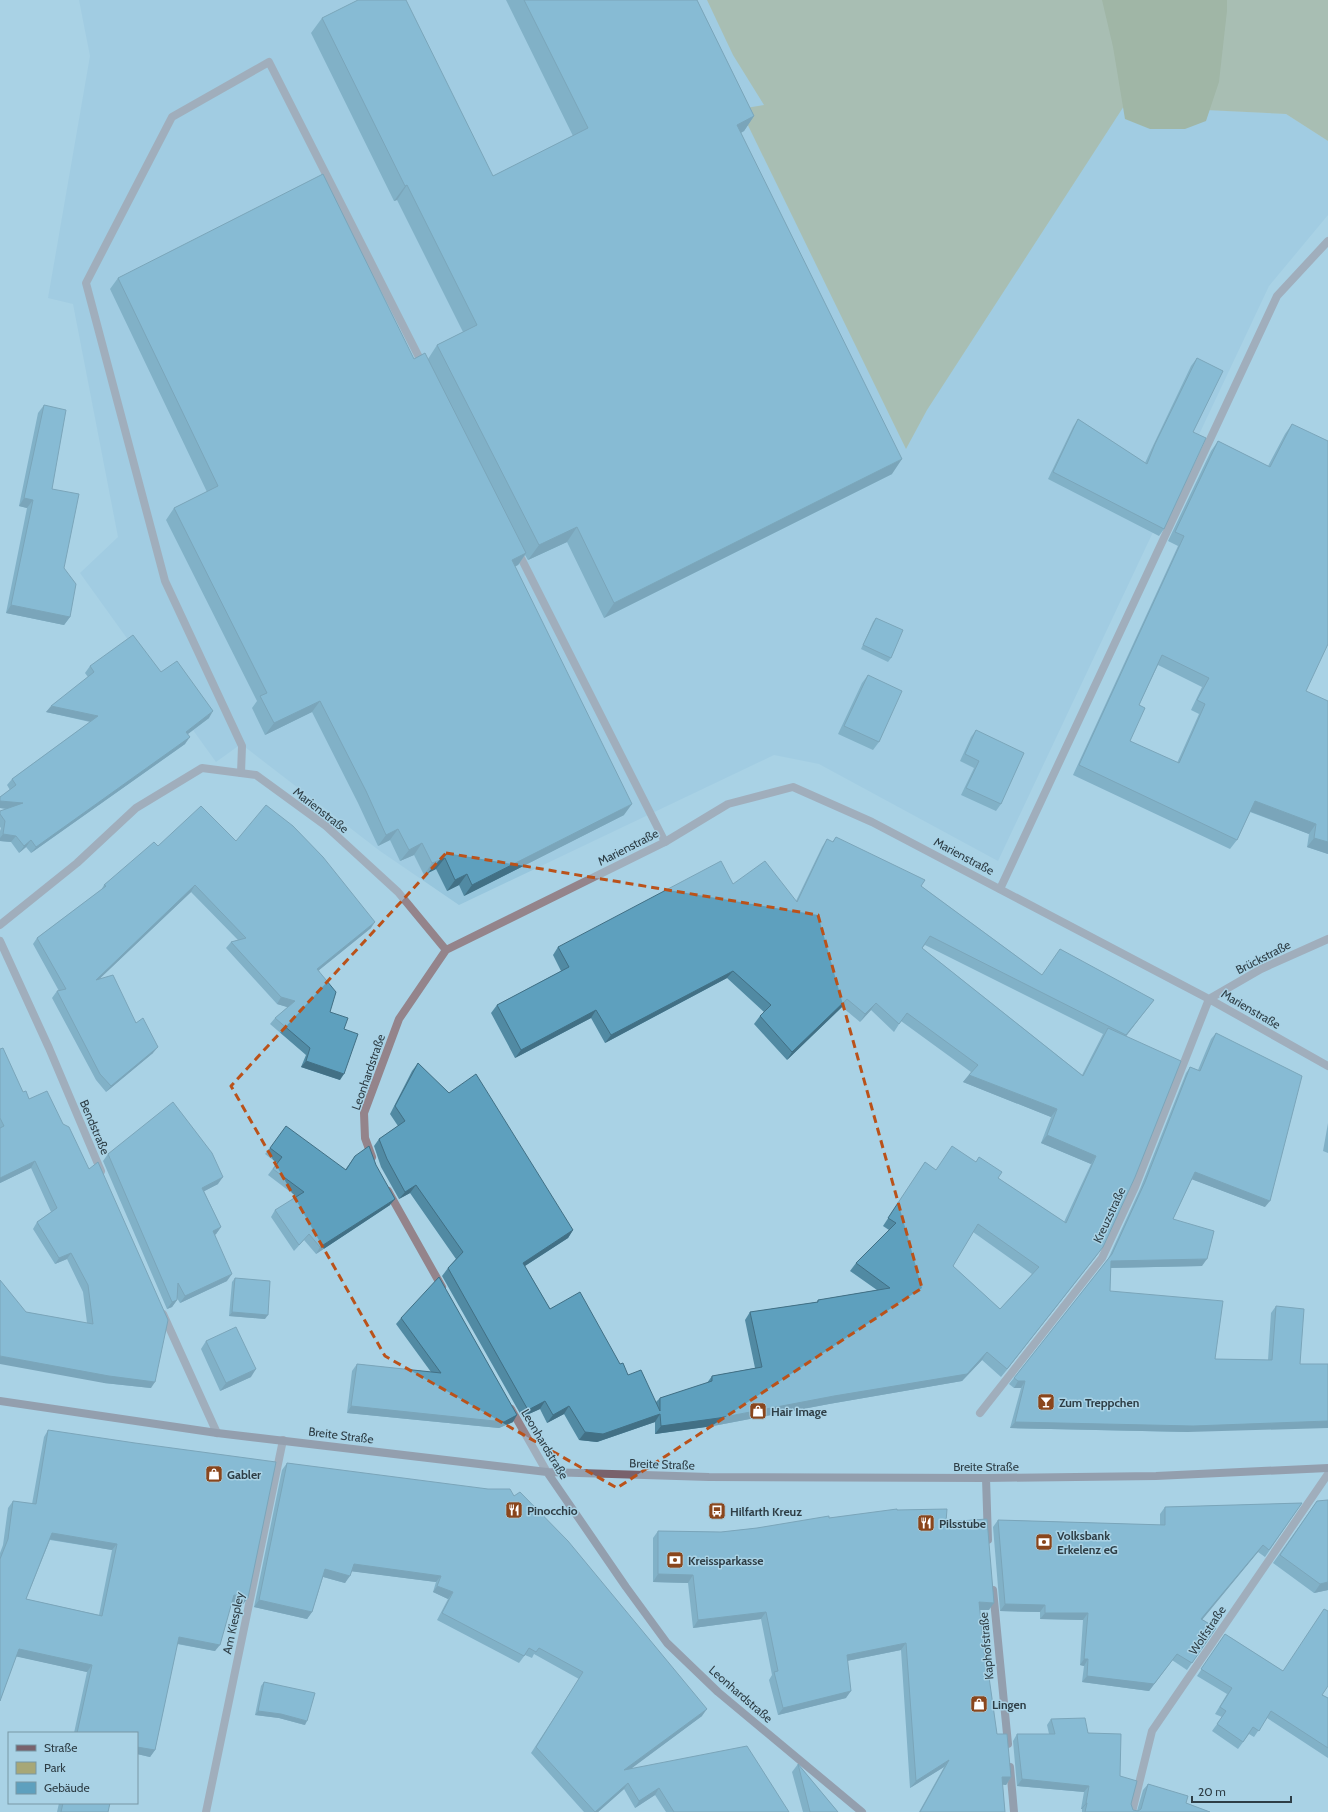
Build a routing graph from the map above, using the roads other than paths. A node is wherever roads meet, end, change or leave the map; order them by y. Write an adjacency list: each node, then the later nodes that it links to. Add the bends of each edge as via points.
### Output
1 (1328, 241): 6 (street, via 1277,296)
2 (427, 372): 4 (street, via 269,62 172,117 86,283 165,581 242,746)
3 (513, 541): 5 (street)
4 (241, 773): 7 (street, Marienstraße, via 202,768 136,808 77,863); 10 (street, Marienstraße, via 256,775 326,826 398,892)
5 (665, 842): 6 (street, Marienstraße, via 728,804 793,787 872,822); 10 (street, Marienstraße)
6 (1000, 889): 11 (street, Marienstraße)
7 (0, 925)
8 (1328, 939): 11 (street, Brückstraße, via 1261,969)
9 (0, 941): 14 (street, Bendstraße, via 49,1048)
10 (446, 950): 13 (street, Leonhardstraße, via 398,1019 364,1113 365,1138)
11 (1209, 999): 12 (street, Marienstraße); 20 (street, Kreuzstraße, via 1135,1187 1102,1258)
12 (1328, 1066)
13 (374, 1163)
14 (104, 1180)
15 (384, 1183): 16 (street)
16 (446, 1293)
17 (158, 1303): 21 (street)
18 (0, 1401): 21 (main road, Breite Straße)
19 (508, 1404): 24 (street, Leonhardstraße)
20 (980, 1414)
21 (217, 1432): 22 (main road, Breite Straße)
22 (283, 1440): 24 (main road, Breite Straße); 29 (street, Am Kiespley)
23 (1328, 1468): 26 (main road, Breite Straße, via 1156,1476)
24 (547, 1472): 26 (main road, Breite Straße, via 709,1477); 30 (main road, Leonhardstraße, via 667,1643 718,1692)
25 (1328, 1474): 32 (street, Wolfstraße, via 1152,1731)
26 (986, 1478): 27 (main road)
27 (989, 1550)
28 (992, 1581): 31 (main road, Kaphofstraße)
29 (206, 1812)
30 (862, 1812)
31 (1014, 1812)
32 (1132, 1812)

